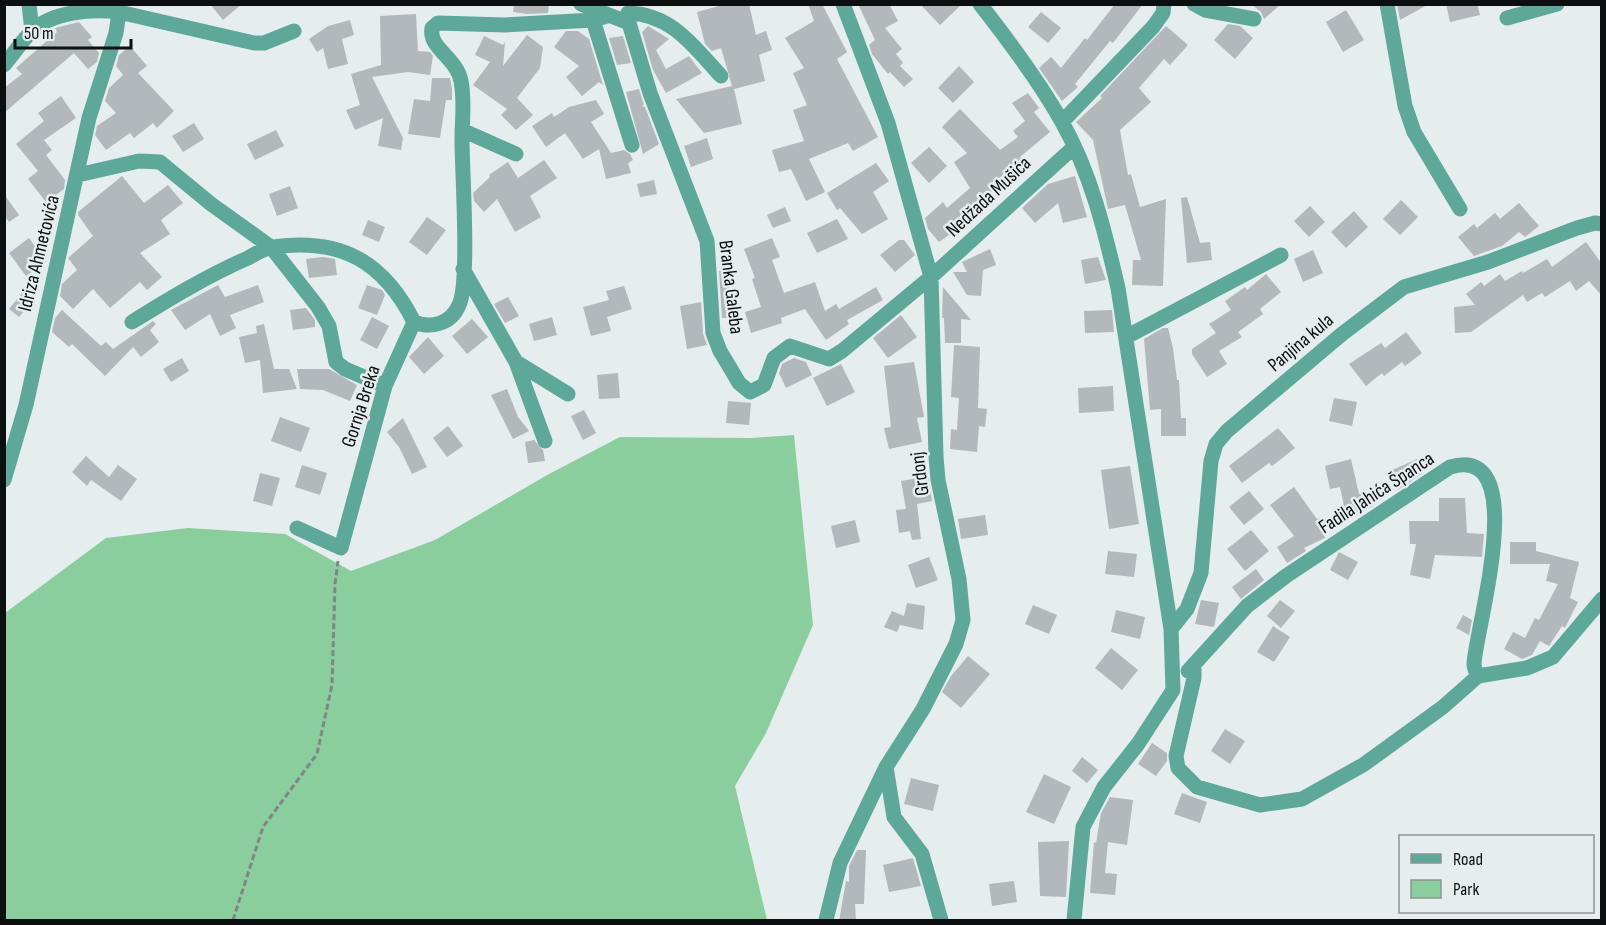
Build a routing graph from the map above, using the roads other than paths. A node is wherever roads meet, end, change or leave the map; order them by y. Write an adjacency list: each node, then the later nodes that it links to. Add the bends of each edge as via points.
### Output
1 (30, 4): 14 (street)
2 (581, 4): 11 (street)
3 (843, 4): 29 (street, Grdonj, via 888,123)
4 (980, 4): 18 (street)
5 (1164, 4): 18 (street, via 1154,27)
6 (1194, 4): 13 (street, via 1205,10)
7 (1387, 4): 24 (street, via 1405,106 1414,132)
8 (1557, 4): 12 (street)
9 (119, 12): 14 (street, via 76,12); 15 (street, via 254,43 264,44); 23 (street, Idriza Ahmetovića, via 89,118)
10 (627, 13): 11 (street); 17 (street, via 641,13 672,25); 29 (street, Branka Galeba, via 650,93 707,241 713,333 744,388 750,392 764,385 774,358 790,346 829,359)
11 (600, 18): 19 (street, via 505,25 438,23 430,37 459,72 464,100); 20 (street)
12 (1507, 18)
13 (1254, 19)
14 (32, 31): 16 (street)
15 (294, 31)
16 (4, 65)
17 (721, 76)
18 (1062, 122): 21 (street)
19 (462, 129): 22 (street); 28 (street)
20 (632, 145)
21 (1074, 147): 29 (street, Nedžada Mušića); 32 (street, via 1107,239)
22 (516, 153)
23 (78, 175): 26 (street, Idriza Ahmetovića, via 139,161 160,162); 37 (street, Idriza Ahmetovića, via 42,320 26,405)
24 (1460, 208)
25 (1602, 224): 40 (street, Panjina kula, via 1577,228 1488,262 1404,287 1227,431 1216,444 1210,461 1201,573 1187,609)
26 (271, 247): 30 (street); 31 (street, via 323,247 350,253 374,267 401,296); 34 (street, Idriza Ahmetovića, via 329,326 336,362)
27 (1281, 255): 32 (street)
28 (464, 269): 31 (street, via 460,304 452,316 426,327); 33 (street)
29 (931, 277): 44 (street, Grdonj, via 938,480 959,579 963,620 956,644 923,709)
30 (132, 322)
31 (414, 322): 34 (street, Gornja Breka)
32 (1126, 337): 40 (street)
33 (516, 362): 35 (street); 36 (street)
34 (385, 386): 38 (street, Gornja Breka, via 340,548)
35 (568, 394)
36 (545, 441)
37 (4, 480)
38 (297, 528)
39 (1602, 599): 42 (street, via 1553,657 1527,668)
40 (1171, 629): 43 (street)
41 (1194, 664): 42 (street, via 1176,756 1179,768 1197,788 1260,805 1302,799 1364,765 1443,708); 42 (street, Fadila Jahića Španca, via 1247,606 1286,576 1450,467 1466,462 1476,466 1488,481 1494,518 1491,572 1473,667); 43 (street, Fadila Jahića Španca)
42 (1478, 676)
43 (1173, 690): 47 (street, via 1104,787 1083,827)
44 (886, 767): 45 (street, Grdonj, via 840,863); 46 (street, via 894,817 922,854)
45 (826, 921)
46 (941, 921)
47 (1074, 921)

